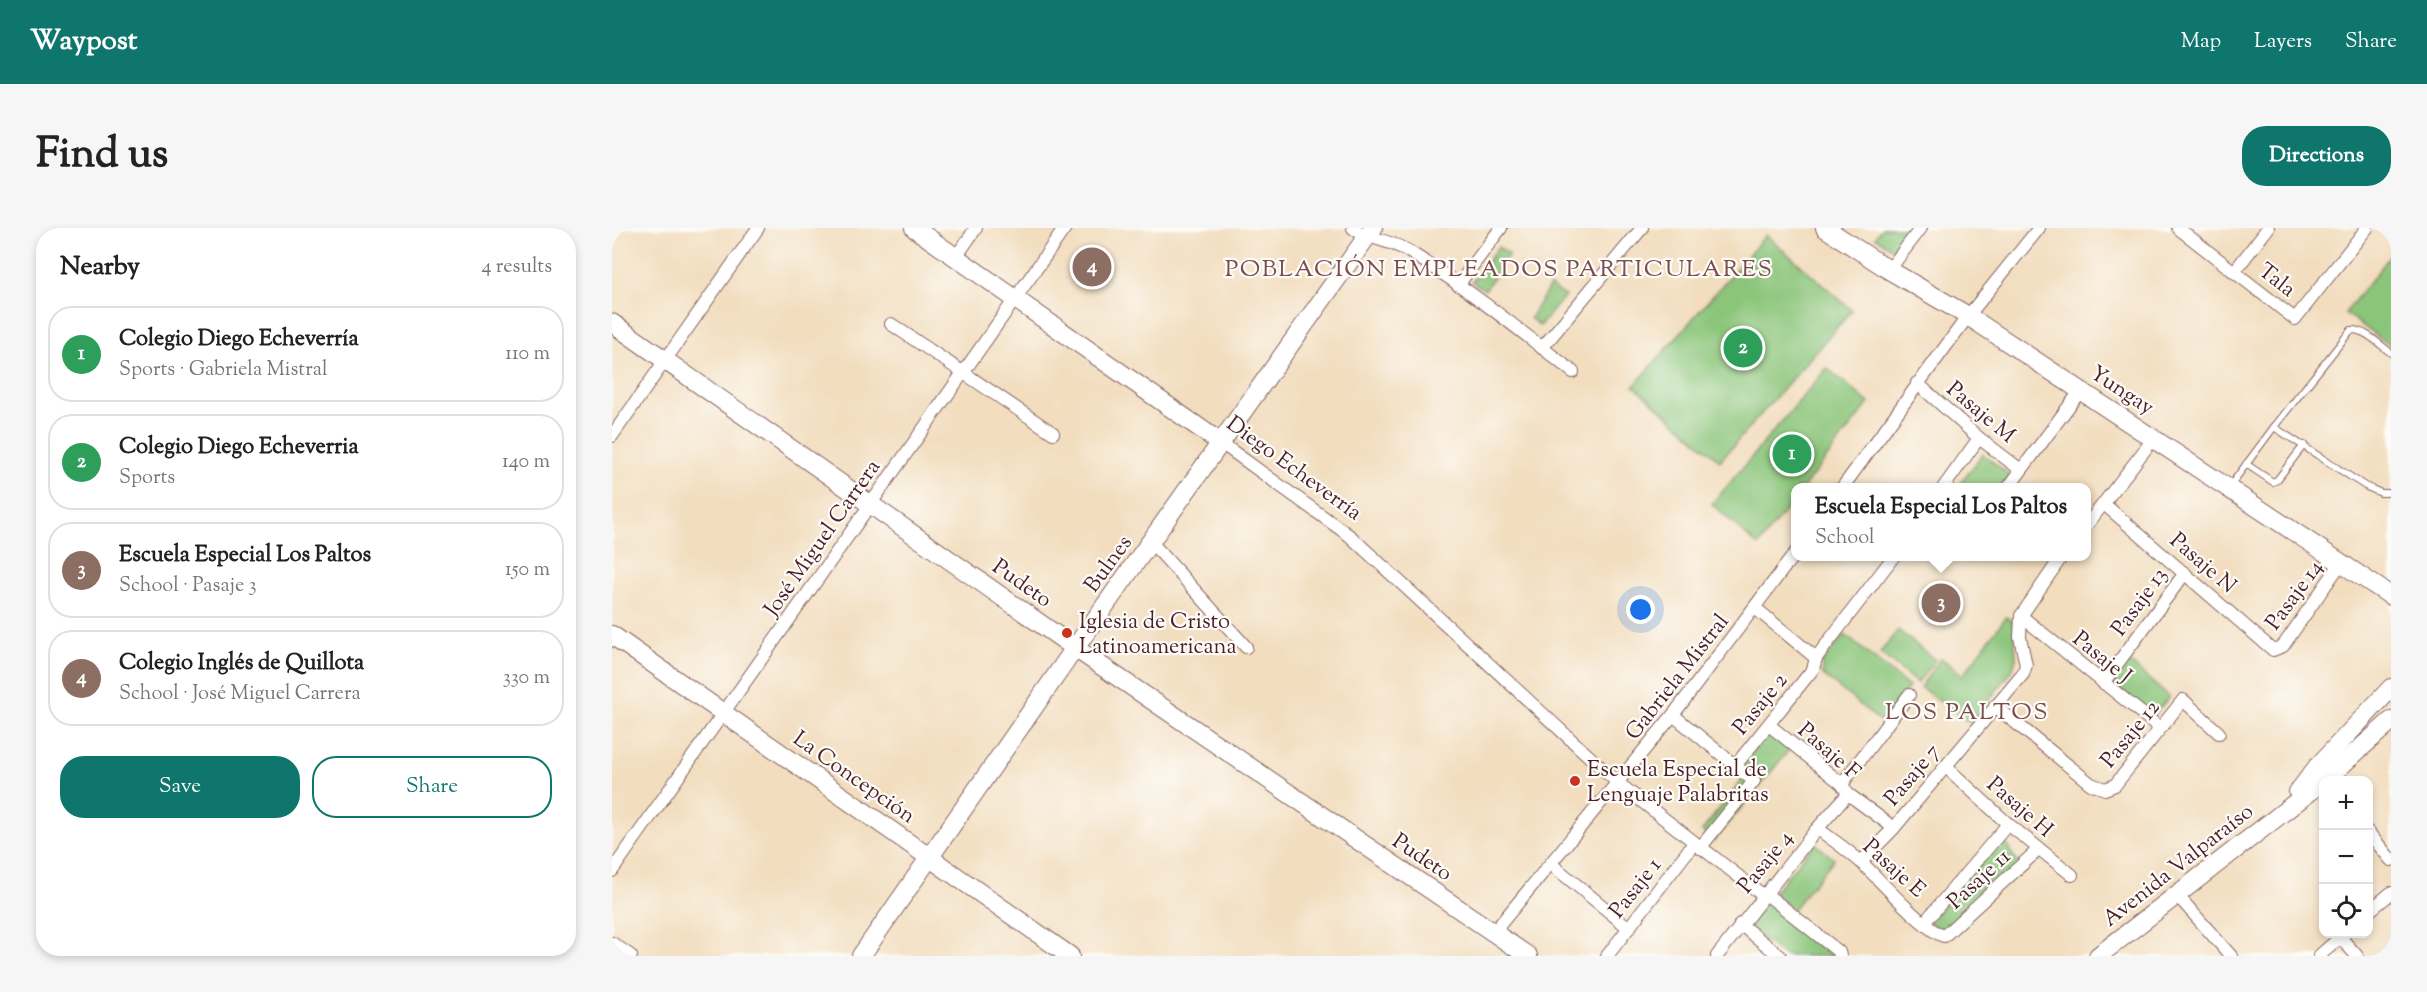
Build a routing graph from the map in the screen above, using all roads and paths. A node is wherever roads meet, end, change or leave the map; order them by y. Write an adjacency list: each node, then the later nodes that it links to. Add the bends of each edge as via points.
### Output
1 (758, 228): 24 (street)
2 (914, 228): 14 (main road, Diego Echeverría)
3 (976, 228): 14 (street)
4 (1065, 228): 18 (street, José Miguel Carrera)
5 (1501, 228): 17 (street)
6 (1642, 228): 22 (street)
7 (1825, 228): 15 (main road, Yungay)
8 (1921, 228): 15 (street)
9 (2039, 228): 19 (street)
10 (2178, 228): 16 (street, Tala)
11 (2268, 228): 16 (street)
12 (2367, 228): 16 (street, Tala, via 2295,319)
13 (1364, 231): 17 (street, via 1406,250); 34 (main road, Bulnes)
14 (956, 257): 18 (main road, Diego Echeverría)
15 (1889, 270): 19 (main road, Yungay)
16 (2235, 272)
17 (1458, 285): 22 (street)
18 (1016, 298): 26 (street, José Miguel Carrera); 34 (main road, Diego Echeverría)
19 (1968, 316): 27 (street); 28 (main road, Yungay)
20 (612, 323): 24 (main road, Pudeto)
21 (891, 324): 26 (street)
22 (1542, 348): 25 (street)
23 (2391, 353): 29 (lane, via 2364,333 2351,330)
24 (665, 361): 31 (street); 43 (main road, Pudeto)
25 (1573, 372)
26 (962, 373): 30 (street); 43 (street, José Miguel Carrera)
27 (1917, 383): 32 (street, Pasaje M); 38 (street)
28 (2081, 390): 33 (main road, Yungay); 37 (street)
29 (2274, 427): 35 (lane); 36 (lane)
30 (1053, 434)
31 (612, 436)
32 (1979, 438): 37 (street, Pasaje M); 39 (street)
33 (2154, 438): 41 (main road, Yungay); 44 (street)
34 (1221, 443): 46 (main road, Bulnes); 73 (street, Diego Echeverría, via 1350,536)
35 (2304, 445): 36 (lane, via 2273,482); 42 (lane, via 2365,486)
36 (2246, 464): 41 (lane)
37 (2021, 470): 40 (street)
38 (1846, 483)
39 (1947, 483)
40 (2012, 483)
41 (2229, 487): 50 (main road, Yungay)
42 (2391, 493)
43 (869, 504): 57 (main road, Pudeto); 64 (street, José Miguel Carrera)
44 (2104, 504): 45 (street); 51 (street, Pasaje N)
45 (2091, 520)
46 (1151, 542): 56 (street); 57 (main road, Bulnes)
47 (1791, 559): 53 (street, Gabriela Mistral)
48 (1890, 561): 59 (street, Pasaje 2)
49 (2058, 561): 54 (street)
50 (2341, 563): 52 (main road, Yungay); 58 (street, Pasaje 14, via 2283,646)
51 (2185, 573): 58 (street, Pasaje N, via 2271,649); 60 (street, Pasaje 13)
52 (2391, 596)
53 (1755, 608): 59 (street); 65 (street, Gabriela Mistral)
54 (2020, 616): 60 (street, Pasaje J); 63 (street, Pasaje 7, via 2024,674)
55 (612, 635): 64 (main road, La Concepción)
56 (1246, 647)
57 (1076, 648): 83 (main road, Bulnes); 96 (main road, Pudeto)
58 (2277, 649)
59 (1816, 662): 67 (street, Pasaje 2)
60 (2103, 683): 68 (street, Pasaje J)
61 (2391, 688): 76 (main road, Avenida Valparaíso, via 2317,767)
62 (1909, 695): 75 (street, Pasaje 4)
63 (1995, 706): 68 (street, Pasaje 12, via 2091,784 2105,789 2115,786); 71 (street, Pasaje 7)
64 (724, 715): 83 (main road, La Concepción); 87 (street, José Miguel Carrera)
65 (1673, 716): 70 (street); 73 (street, Gabriela Mistral)
66 (2391, 721): 72 (main road, Avenida Valparaíso)
67 (1769, 725): 70 (street, Pasaje 2); 75 (street, Pasaje F)
68 (2160, 728): 69 (street, Pasaje 12, via 2182,700)
69 (2219, 733)
70 (1735, 766): 81 (street, Pasaje 1, via 1754,781)
71 (1945, 766): 77 (street, Pasaje H); 78 (street, Pasaje 7)
72 (2331, 776)
73 (1618, 783): 81 (street, Diego Echeverría); 86 (street, Gabriela Mistral)
74 (2319, 786): 76 (main road, Avenida Valparaíso)
75 (1845, 789): 78 (street, Pasaje F); 79 (street, Pasaje 4)
76 (2284, 810): 91 (main road, Avenida Valparaíso)
77 (2008, 824): 82 (street, Pasaje H); 93 (street, Pasaje 11)
78 (1894, 828): 85 (street, Pasaje 7)
79 (1816, 830): 85 (street, Pasaje E); 90 (street, Pasaje 4)
80 (2373, 838): 84 (street)
81 (1697, 846): 90 (street, Diego Echeverría); 95 (street, Pasaje 1)
82 (2039, 849): 88 (street, Pasaje H); 97 (street, Pasaje 11)
83 (931, 859): 102 (main road, Bulnes); 103 (main road, La Concepción)
84 (2391, 860)
85 (1861, 862): 93 (street, Pasaje E)
86 (1551, 864): 95 (street); 96 (street, Gabriela Mistral)
87 (612, 871)
88 (2072, 875)
89 (2391, 893): 92 (street)
90 (1764, 896): 94 (street, Pasaje 4); 108 (street, Diego Echeverría)
91 (2178, 896): 109 (main road, Avenida Valparaíso); 110 (street)
92 (2373, 908)
93 (1924, 923): 97 (street, Pasaje E)
94 (1740, 924): 106 (street, Pasaje 4); 107 (street)
95 (1629, 928): 105 (street, Pasaje 1)
96 (1493, 933): 104 (main road, Pudeto)
97 (1944, 936)
98 (2339, 938): 111 (street)
99 (2344, 938): 112 (street)
100 (612, 943): 101 (street)
101 (631, 956)
102 (861, 956)
103 (1070, 956)
104 (1528, 956)
105 (1607, 956)
106 (1717, 956)
107 (1780, 956)
108 (1840, 956)
109 (2098, 956)
110 (2231, 956)
111 (2319, 956)
112 (2357, 956)

